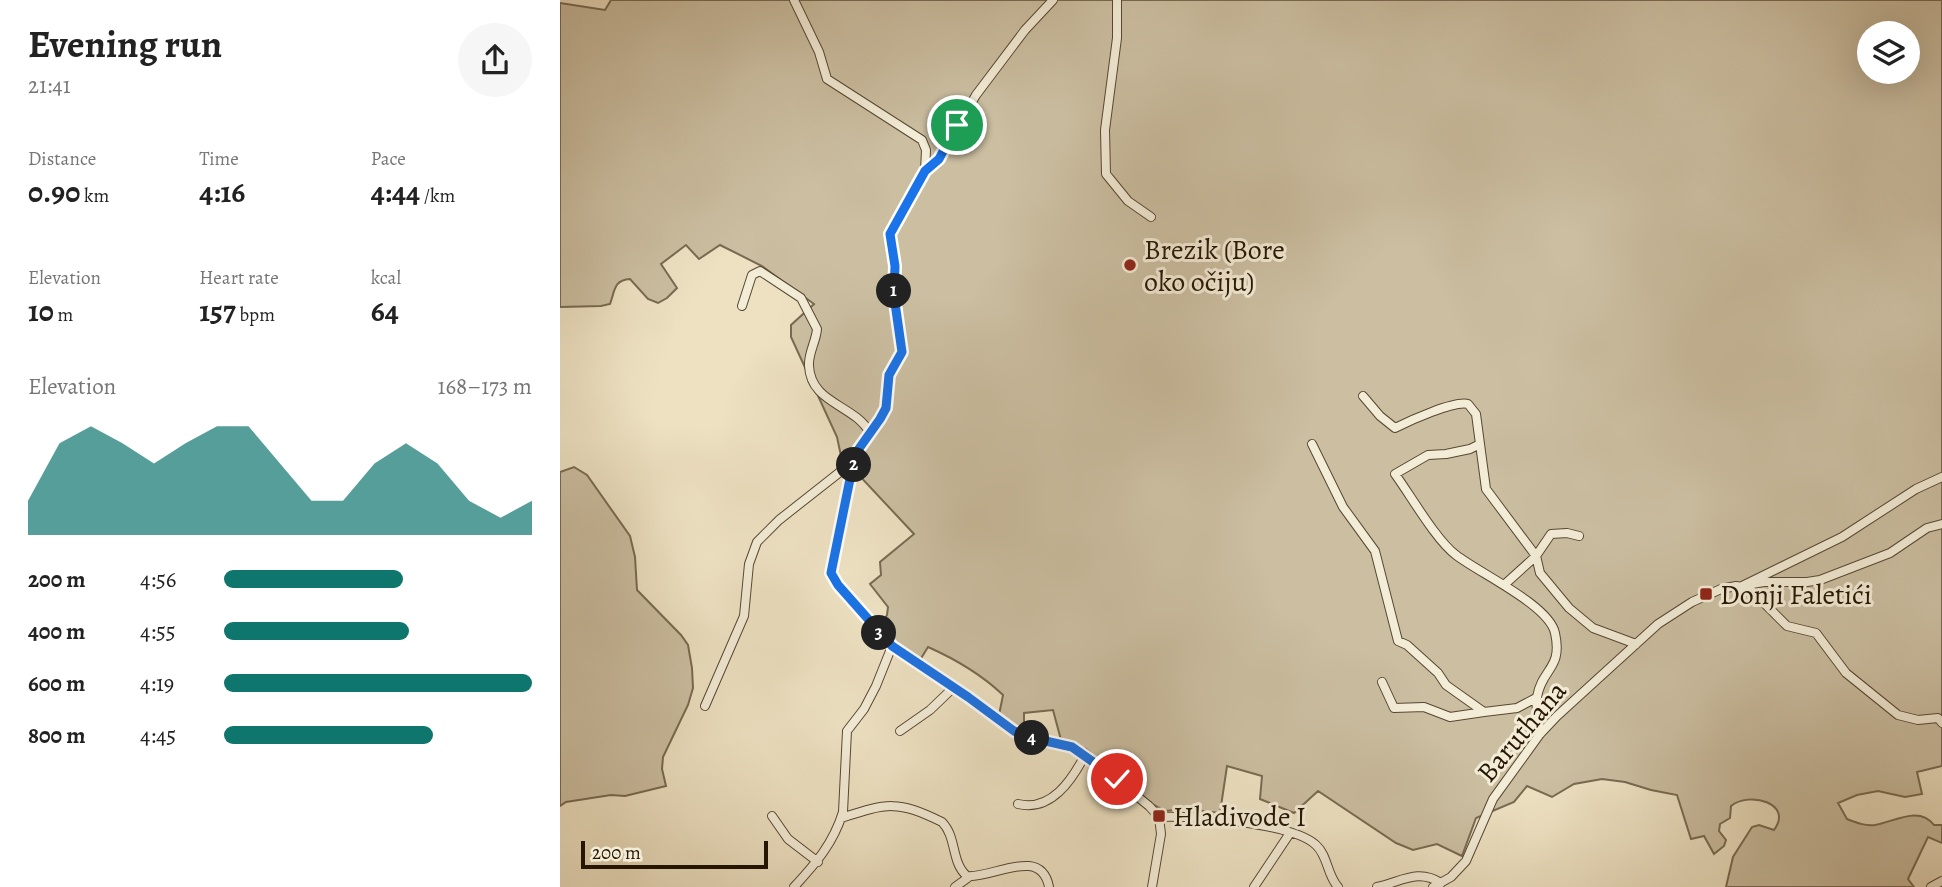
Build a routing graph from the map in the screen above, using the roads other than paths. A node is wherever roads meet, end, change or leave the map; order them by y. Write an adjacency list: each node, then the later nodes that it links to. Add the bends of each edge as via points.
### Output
1 (794, 0): 4 (street, via 827,79 922,140)
2 (1053, 0): 4 (street, via 994,70 939,159)
3 (1118, 0): 5 (street, via 1105,130 1106,174 1128,201)
4 (925, 171): 8 (street, via 890,234 902,352 889,375 886,408)
5 (1151, 217)
6 (742, 306): 8 (street, via 752,275 760,271 801,298 817,329 809,363 815,387 824,398 858,417)
7 (1363, 396): 10 (street, via 1395,428 1464,402 1476,414)
8 (870, 433): 11 (street)
9 (1312, 444): 24 (street, via 1343,507 1375,551 1398,641)
10 (1480, 444): 15 (street, via 1486,489); 16 (street, via 1428,455 1395,474 1447,547)
11 (858, 450): 19 (street, via 831,573); 23 (street, via 840,472 757,542 744,616)
12 (1942, 477): 17 (street, via 1842,537)
13 (1942, 524): 17 (street, via 1927,528 1890,552 1820,580)
14 (1579, 536): 15 (street, via 1551,534)
15 (1536, 556): 16 (street); 18 (street, via 1540,573 1569,608 1593,628)
16 (1504, 585): 22 (street, via 1545,615 1554,628 1557,658)
17 (1742, 586): 18 (street, Baruthana, via 1699,598); 25 (street, via 1787,626 1816,633 1846,673 1898,715 1938,718)
18 (1636, 644): 27 (street, Baruthana)
19 (892, 646): 21 (street); 32 (street, via 870,698 847,731)
20 (1382, 682): 24 (street, via 1394,708 1424,707 1450,717)
21 (954, 687): 26 (street); 28 (street, via 1014,731)
22 (1536, 698): 24 (street, via 1517,708); 27 (street)
23 (705, 706)
24 (1484, 712)
25 (1942, 723)
26 (900, 732)
27 (1540, 734): 37 (street, Baruthana, via 1493,799 1466,861)
28 (1085, 755): 29 (street, via 1064,788 1043,803); 31 (street)
29 (1018, 804)
30 (772, 816): 34 (street, via 788,839)
31 (1159, 817): 33 (street, via 1200,817); 41 (street, via 1161,834)
32 (841, 818): 34 (street); 35 (street, via 883,805 919,811 946,826 962,873)
33 (1289, 833): 42 (street); 43 (street, via 1317,846)
34 (818, 862): 38 (street)
35 (969, 877): 39 (street); 40 (street, via 1026,865 1045,874)
36 (1942, 881): 45 (street)
37 (1437, 885): 44 (street, Baruthana, via 1433,878 1421,875)
38 (794, 887)
39 (955, 887)
40 (1049, 887)
41 (1152, 887)
42 (1254, 887)
43 (1338, 887)
44 (1377, 887)
45 (1931, 887)

